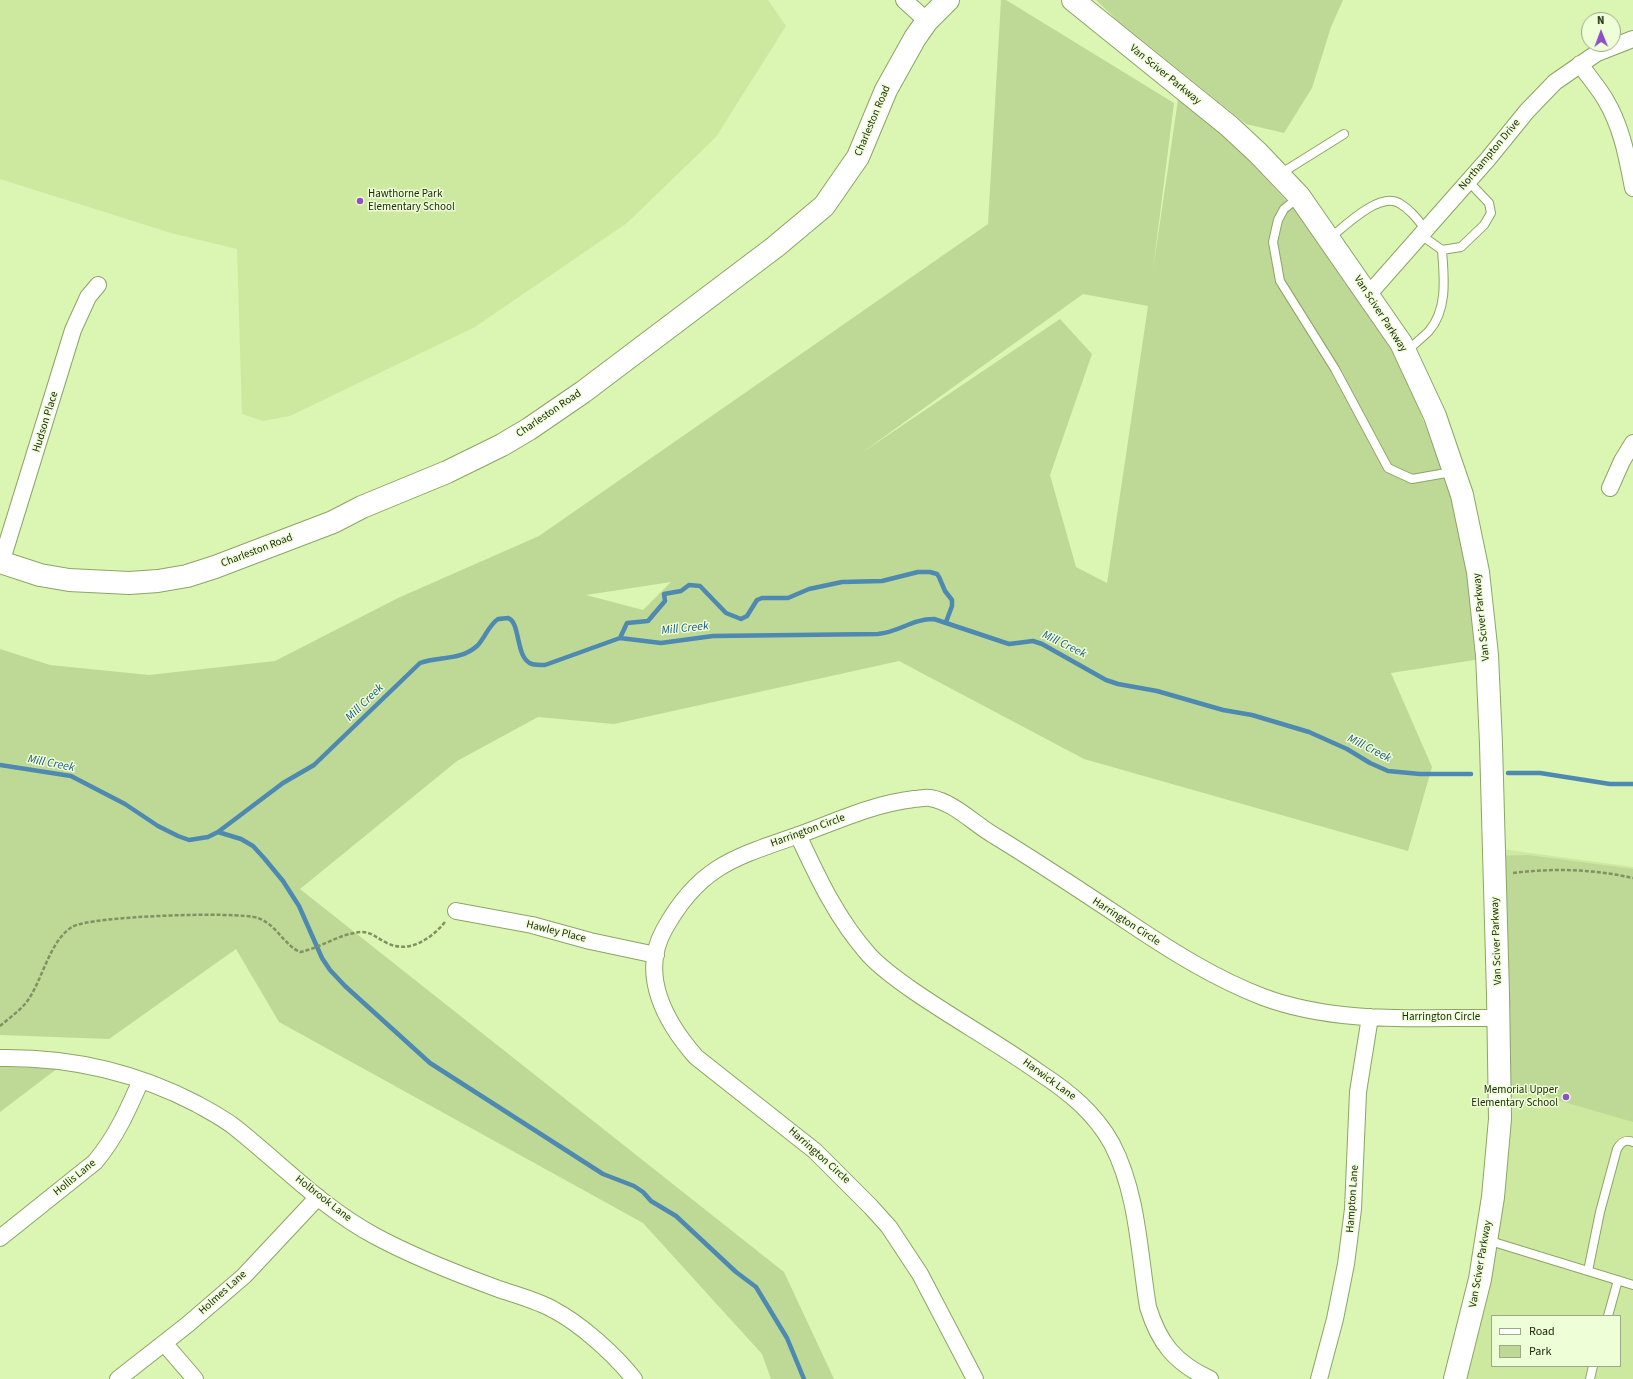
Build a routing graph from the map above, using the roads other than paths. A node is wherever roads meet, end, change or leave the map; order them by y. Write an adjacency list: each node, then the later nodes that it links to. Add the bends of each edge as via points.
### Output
1 (904, 0): 4 (street)
2 (948, 0): 4 (street, Charleston Road)
3 (1074, 0): 8 (street, Van Sciver Parkway, via 1229,126)
4 (927, 21): 21 (street, Charleston Road, via 889,84 858,157 824,206 769,252 583,392 529,429 447,472 362,507 333,522 187,576 129,583 69,580 40,575)
5 (1633, 39): 6 (street, Northampton Drive)
6 (1580, 64): 9 (street, Northampton Drive, via 1555,82 1527,111); 10 (street, via 1605,99 1614,118 1626,150)
7 (1344, 134): 8 (lane)
8 (1280, 174): 11 (street, Van Sciver Parkway)
9 (1468, 181): 12 (street, Northampton Drive); 14 (lane, via 1490,203 1491,214 1484,225 1461,247)
10 (1633, 188)
11 (1299, 196): 13 (street, Van Sciver Parkway); 19 (lane, via 1284,209 1278,220 1273,242 1280,280 1335,369 1388,468 1412,479)
12 (1424, 232): 13 (lane, via 1410,211 1398,202 1385,201 1371,206); 14 (lane); 16 (street, Northampton Drive)
13 (1330, 238): 16 (street, Van Sciver Parkway)
14 (1442, 250): 17 (lane, via 1444,284 1440,313 1430,330)
15 (98, 285): 21 (street, Hudson Place, via 88,297 73,330)
16 (1368, 296): 17 (street, Van Sciver Parkway)
17 (1406, 352): 19 (street, Van Sciver Parkway, via 1435,416)
18 (1633, 443): 20 (street)
19 (1454, 472): 26 (street, Van Sciver Parkway, via 1462,495 1484,614 1491,737)
20 (1610, 488)
21 (1, 563)
22 (798, 835): 24 (street, Harrington Circle, via 723,865 704,877 673,914 658,941); 25 (street, Harrington Circle, via 876,807 905,800 929,798 951,805 986,831 1153,939 1218,977 1264,997 1288,1004 1338,1014); 43 (street, Harwick Lane, via 833,905 870,955 924,998 1001,1045 1069,1093 1084,1106 1098,1124 1111,1143 1129,1187 1153,1326 1174,1356 1188,1368)
23 (456, 911): 24 (street, Hawley Place, via 532,925)
24 (656, 955): 42 (street, Harrington Circle, via 655,981 661,1003 681,1040 713,1072 815,1151 872,1207 920,1274)
25 (1370, 1017): 26 (street, Harrington Circle); 44 (street, Hampton Lane, via 1358,1092 1355,1184 1349,1242 1335,1320)
26 (1499, 1018): 32 (street, Van Sciver Parkway, via 1499,1126 1493,1197)
27 (0, 1058): 28 (street, Holbrook Lane, via 71,1061)
28 (141, 1080): 30 (street, Holbrook Lane, via 170,1090 216,1114 237,1128); 31 (street, Hollis Lane, via 124,1121 95,1162)
29 (1633, 1142): 33 (lane, via 1622,1142 1617,1149)
30 (318, 1197): 37 (street, Holmes Lane, via 244,1276); 41 (street, Holbrook Lane, via 353,1223 396,1247 554,1310 592,1337)
31 (0, 1238)
32 (1486, 1239): 33 (lane); 45 (street, Van Sciver Parkway, via 1478,1286)
33 (1588, 1271): 34 (lane)
34 (1618, 1280): 35 (lane); 36 (lane)
35 (1633, 1285)
36 (1608, 1315)
37 (164, 1343): 39 (street, Holmes Lane); 40 (street)
38 (1593, 1367): 46 (lane)
39 (118, 1379)
40 (195, 1379)
41 (634, 1379)
42 (975, 1379)
43 (1210, 1379)
44 (1320, 1379)
45 (1455, 1379)
46 (1590, 1379)

